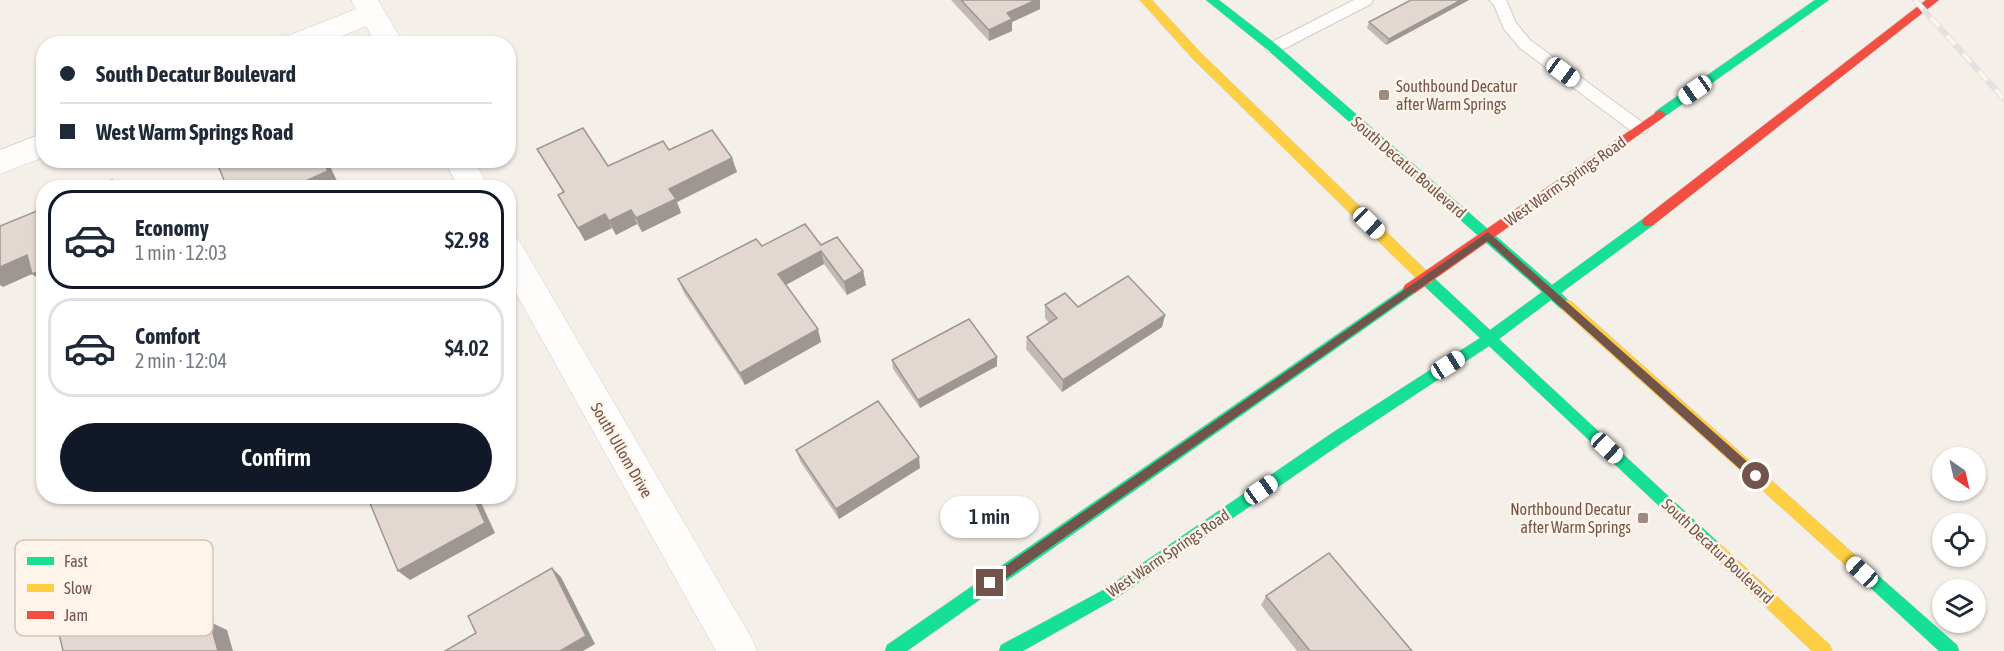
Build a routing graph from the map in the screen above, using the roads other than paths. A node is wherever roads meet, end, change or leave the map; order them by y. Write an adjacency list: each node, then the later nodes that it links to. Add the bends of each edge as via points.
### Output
1 (1146, 0): 16 (main road, South Decatur Boulevard, via 1197,56)
2 (1212, 0): 10 (main road, South Decatur Boulevard)
3 (1366, 0): 10 (lane)
4 (1496, 0): 11 (lane, via 1525,44)
5 (1823, 0): 11 (main road, West Warm Springs Road)
6 (1933, 0): 17 (main road, West Warm Springs Road)
7 (368, 7): 8 (street); 9 (street)
8 (311, 36)
9 (385, 36)
10 (1273, 48): 14 (main road, South Decatur Boulevard)
11 (1640, 129): 14 (main road, West Warm Springs Road)
12 (36, 147): 13 (street)
13 (0, 162)
14 (1488, 235): 16 (main road, West Warm Springs Road); 17 (main road, South Decatur Boulevard)
15 (516, 263): 19 (street, South Ullom Drive)
16 (1426, 279): 18 (main road, South Decatur Boulevard); 20 (main road, West Warm Springs Road)
17 (1553, 294): 18 (main road, West Warm Springs Road); 23 (main road, South Decatur Boulevard)
18 (1490, 338): 21 (main road, West Warm Springs Road, via 1110,594); 22 (main road, South Decatur Boulevard)
19 (737, 651)
20 (893, 651)
21 (1007, 651)
22 (1824, 651)
23 (1951, 651)

